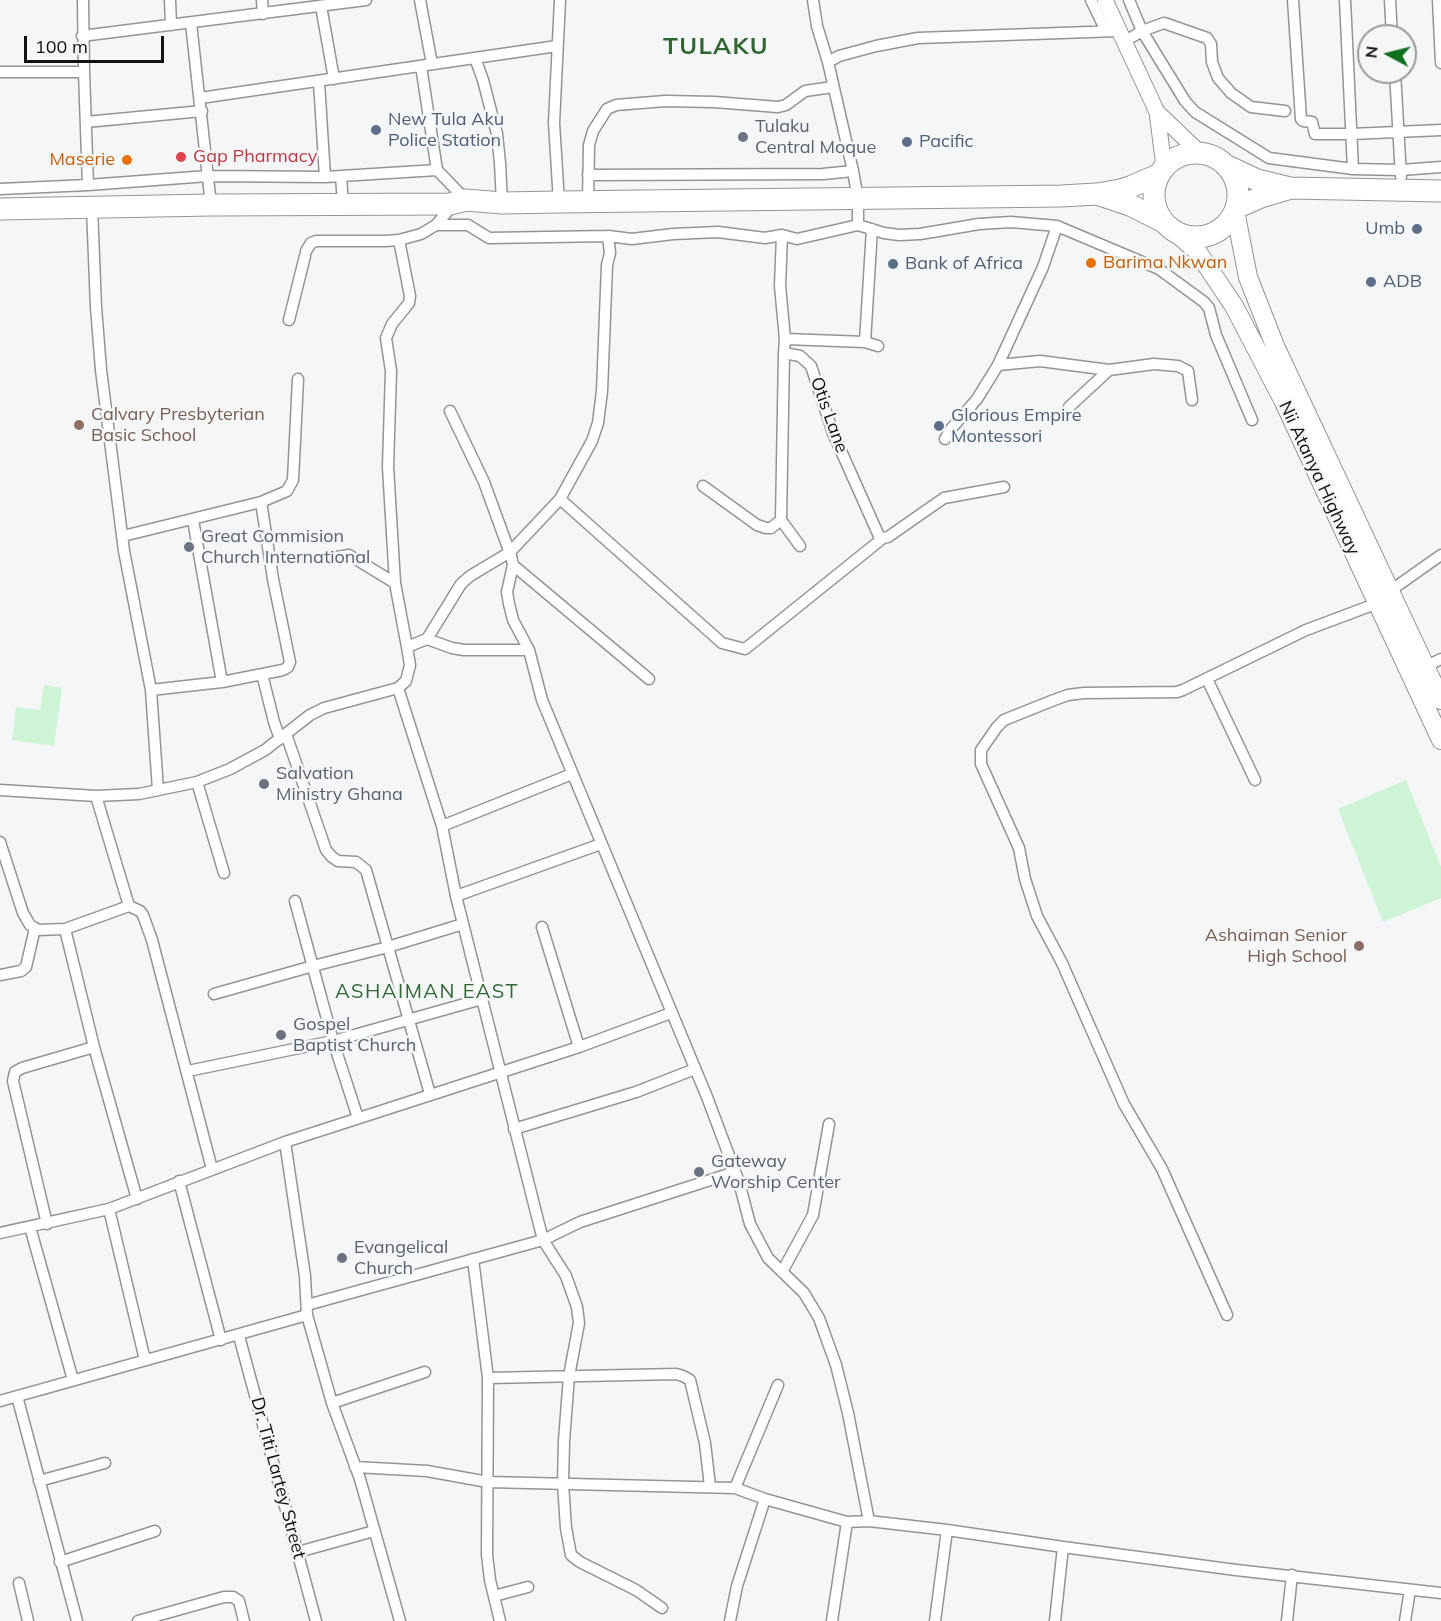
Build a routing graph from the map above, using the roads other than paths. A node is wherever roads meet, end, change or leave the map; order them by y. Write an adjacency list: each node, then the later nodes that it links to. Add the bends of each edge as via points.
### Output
1 (83, 0): 22 (street)
2 (170, 0): 19 (street)
3 (262, 0): 16 (street)
4 (364, 0): 15 (street)
5 (420, 0): 27 (street)
6 (560, 0): 23 (street)
7 (813, 0): 25 (street)
8 (1091, 0): 21 (street)
9 (1105, 0): 21 (street)
10 (1129, 0): 20 (street)
11 (1293, 0): 41 (street, via 1302,120 1312,122 1317,135)
12 (1345, 0): 41 (street)
13 (1390, 0): 18 (street)
14 (1438, 0): 26 (street)
15 (321, 6): 16 (street); 30 (street)
16 (263, 14): 17 (street)
17 (191, 23): 19 (street); 34 (street)
18 (1391, 24)
19 (171, 25): 22 (street)
20 (1142, 32): 21 (street); 36 (street, via 1169,23 1207,38 1218,78 1231,93 1251,107); 45 (street, via 1195,112 1269,158)
21 (1116, 35): 25 (street, via 918,38 848,53); 37 (street)
22 (82, 36): 29 (street)
23 (557, 46): 24 (street); 61 (street, via 554,130)
24 (475, 58): 27 (street); 63 (street, via 496,134)
25 (828, 62): 33 (street)
26 (1441, 63)
27 (427, 65): 30 (street); 46 (street)
28 (0, 72): 29 (street)
29 (84, 72): 38 (street)
30 (334, 79): 31 (street)
31 (319, 82): 34 (street); 52 (street)
32 (1396, 84): 40 (street)
33 (833, 87): 47 (street); 49 (street, via 805,91 778,107 665,101 616,105 607,109 592,132)
34 (200, 98): 35 (street)
35 (202, 111): 38 (street); 50 (street)
36 (1285, 111)
37 (1156, 112): 42 (street); 48 (street)
38 (86, 122): 54 (street)
39 (1441, 130): 40 (street)
40 (1399, 131): 41 (street); 53 (street)
41 (1352, 134): 45 (street)
42 (1200, 153): 43 (highway); 48 (highway, via 1180,156)
43 (1225, 164): 55 (highway, via 1257,180); 68 (highway, via 1237,185)
44 (1441, 167): 53 (street)
45 (1353, 169): 53 (street)
46 (437, 170): 51 (street); 60 (street)
47 (853, 171): 49 (street); 59 (street)
48 (1161, 171): 58 (highway, via 1130,187); 72 (highway, via 1153,194 1154,204)
49 (588, 175): 62 (street)
50 (208, 176): 52 (street); 54 (street); 65 (street)
51 (341, 176): 52 (street); 64 (street)
52 (325, 177)
53 (1400, 180): 55 (highway); 57 (highway)
54 (88, 185): 56 (street)
55 (1290, 188): 68 (highway)
56 (0, 189)
57 (1441, 191)
58 (1097, 194): 59 (highway); 72 (highway, via 1138,208)
59 (858, 199): 62 (highway); 70 (street)
60 (458, 202): 63 (highway); 64 (highway, via 447,192 423,191 360,196); 69 (street)
61 (559, 202): 62 (highway); 63 (highway)
62 (588, 202)
63 (502, 203)
64 (343, 204): 65 (highway)
65 (212, 205): 66 (highway)
66 (92, 208): 67 (highway); 98 (street, via 101,369)
67 (0, 209)
68 (1235, 210): 72 (highway, via 1227,224 1202,237 1187,237); 106 (main road, via 1248,277)
69 (436, 225): 75 (street, via 468,225 489,238); 76 (street)
70 (858, 225): 73 (street); 74 (street, via 797,239)
71 (1057, 226): 73 (street, via 1011,222 899,235); 78 (street, via 1159,269); 84 (street)
72 (1168, 226): 77 (main road, Nii Atanya Highway, via 1197,251)
73 (872, 230): 81 (street)
74 (782, 235): 75 (street, via 718,232 632,239); 80 (street, via 780,286)
75 (608, 236): 94 (street, via 598,423)
76 (399, 240): 79 (street, via 310,243); 105 (street, via 410,296 386,338 391,371 388,467)
77 (1234, 306): 78 (street); 106 (main road, Nii Atanya Highway)
78 (1209, 308): 90 (street, via 1216,335)
79 (289, 320)
80 (785, 339): 81 (street); 83 (street)
81 (865, 342): 82 (street)
82 (878, 346)
83 (784, 353): 97 (street); 99 (street, Otis Lane, via 800,356 811,366 833,433)
84 (998, 365): 85 (street, via 1040,361); 91 (street)
85 (1109, 370): 87 (street, via 1154,364 1178,366 1188,371); 88 (street)
86 (298, 379): 95 (street, via 293,480 287,491)
87 (1192, 400)
88 (1069, 407)
89 (450, 411): 101 (street, via 484,482)
90 (1252, 420)
91 (945, 439)
92 (703, 486): 97 (street, via 757,525 771,528)
93 (1004, 487): 99 (street, via 944,498)
94 (560, 499): 99 (street, via 722,643 745,649); 101 (street)
95 (261, 502): 96 (street); 111 (street, via 290,662 283,670)
96 (193, 520): 98 (street); 114 (street)
97 (781, 520): 100 (street)
98 (123, 536): 116 (street)
99 (883, 538)
100 (800, 546)
101 (510, 552): 104 (street); 107 (street, via 461,584)
102 (1441, 555): 106 (street)
103 (331, 558): 105 (street, via 349,555)
104 (513, 565): 109 (street, via 508,584 509,604); 112 (street)
105 (395, 583): 108 (street)
106 (1384, 597): 110 (main road); 113 (street); 119 (main road, Nii Atanya Highway)
107 (427, 639): 108 (street); 109 (street, via 464,650)
108 (407, 647): 115 (street, via 409,674)
109 (529, 650): 120 (street, via 542,700)
110 (1433, 663): 117 (main road)
111 (262, 674): 114 (street); 118 (street, via 274,722)
112 (650, 679)
113 (1207, 679): 121 (street); 167 (street, via 1177,692 1084,693 1054,700 1004,720 981,750 981,764 1019,848 1038,916 1124,1104 1162,1169)
114 (222, 682): 116 (street)
115 (398, 688): 118 (street, via 324,708); 126 (street)
116 (151, 690): 124 (street)
117 (1441, 700)
118 (283, 737): 122 (street, via 247,760); 137 (street, via 326,850 338,861 356,862 366,870)
119 (1441, 740)
120 (572, 774): 126 (street); 128 (street)
121 (1255, 780)
122 (197, 782): 124 (street); 129 (street)
123 (0, 790): 125 (street)
124 (158, 790): 125 (street)
125 (96, 796): 132 (street)
126 (442, 826): 130 (street)
127 (0, 842): 135 (street, via 23,913)
128 (601, 844): 130 (street); 142 (street)
129 (224, 873)
130 (456, 896): 133 (street)
131 (296, 901): 138 (street)
132 (129, 906): 136 (street); 148 (street, via 143,915 152,940)
133 (463, 924): 137 (street); 141 (street)
134 (542, 927): 146 (street)
135 (35, 928): 136 (street); 139 (street, via 26,967)
136 (65, 928): 145 (street)
137 (388, 948): 138 (street); 143 (street)
138 (314, 966): 140 (street); 144 (street)
139 (0, 975)
140 (214, 994)
141 (482, 999): 143 (street); 149 (street)
142 (671, 1013): 146 (street); 147 (street)
143 (410, 1020): 144 (street); 150 (street)
144 (333, 1041): 148 (street); 151 (street)
145 (94, 1047): 158 (street); 160 (street, via 15,1072 13,1081)
146 (579, 1047): 149 (street)
147 (695, 1069): 153 (street); 156 (street)
148 (188, 1071): 155 (street)
149 (500, 1071): 150 (street); 153 (street)
150 (430, 1094): 151 (street)
151 (358, 1118): 154 (street)
152 (829, 1124): 165 (street, via 813,1215)
153 (514, 1129): 163 (street)
154 (285, 1142): 155 (street); 166 (street)
155 (212, 1169): 157 (street)
156 (735, 1172): 163 (street, via 580,1222); 165 (street, via 750,1224 768,1258)
157 (179, 1181): 158 (street); 169 (street)
158 (137, 1199): 159 (street)
159 (109, 1209): 160 (street); 170 (street)
160 (47, 1224): 161 (street)
161 (30, 1227): 162 (street); 174 (street)
162 (0, 1233)
163 (543, 1240): 164 (street); 172 (street, via 566,1276 577,1307 579,1323)
164 (473, 1259): 166 (street); 173 (street)
165 (782, 1272): 187 (street, via 804,1293 819,1318 848,1413)
166 (307, 1310): 168 (street); 178 (street)
167 (1227, 1315)
168 (239, 1336): 169 (street); 193 (street, Dr. Titi Lartey Street)
169 (221, 1340): 170 (street)
170 (145, 1360): 174 (street)
171 (425, 1372): 178 (street)
172 (569, 1376): 173 (street); 183 (street); 184 (street, via 676,1374 690,1380 705,1443)
173 (488, 1378): 182 (street)
174 (73, 1380): 176 (street)
175 (777, 1385): 185 (street)
176 (17, 1396): 177 (street); 181 (street)
177 (0, 1401)
178 (332, 1403): 180 (street)
179 (105, 1463): 181 (street)
180 (355, 1467): 182 (street, via 427,1471); 191 (street)
181 (39, 1481): 194 (street)
182 (488, 1482): 183 (street); 200 (street, via 487,1555)
183 (563, 1485): 184 (street); 201 (street, via 571,1555)
184 (710, 1486): 185 (street)
185 (735, 1488): 186 (street)
186 (765, 1499): 188 (street); 210 (street)
187 (869, 1521): 188 (street); 189 (street)
188 (847, 1522): 211 (street)
189 (947, 1530): 192 (street); 212 (street)
190 (155, 1531): 194 (street)
191 (374, 1531): 193 (street); 208 (street)
192 (1063, 1547): 195 (street); 213 (street)
193 (298, 1552): 207 (street, Dr. Titi Lartey Street)
194 (60, 1562): 204 (street)
195 (1292, 1575): 198 (street); 214 (street)
196 (18, 1583): 203 (street)
197 (528, 1587): 200 (street)
198 (1410, 1590): 199 (street); 215 (street)
199 (1441, 1593)
200 (494, 1596): 209 (street)
201 (662, 1608)
202 (155, 1619): 205 (street); 206 (street, via 233,1598 238,1601)
203 (28, 1621)
204 (77, 1621)
205 (138, 1621)
206 (244, 1621)
207 (316, 1621)
208 (400, 1621)
209 (500, 1621)
210 (729, 1621)
211 (832, 1621)
212 (935, 1621)
213 (1055, 1621)
214 (1287, 1621)
215 (1405, 1621)

